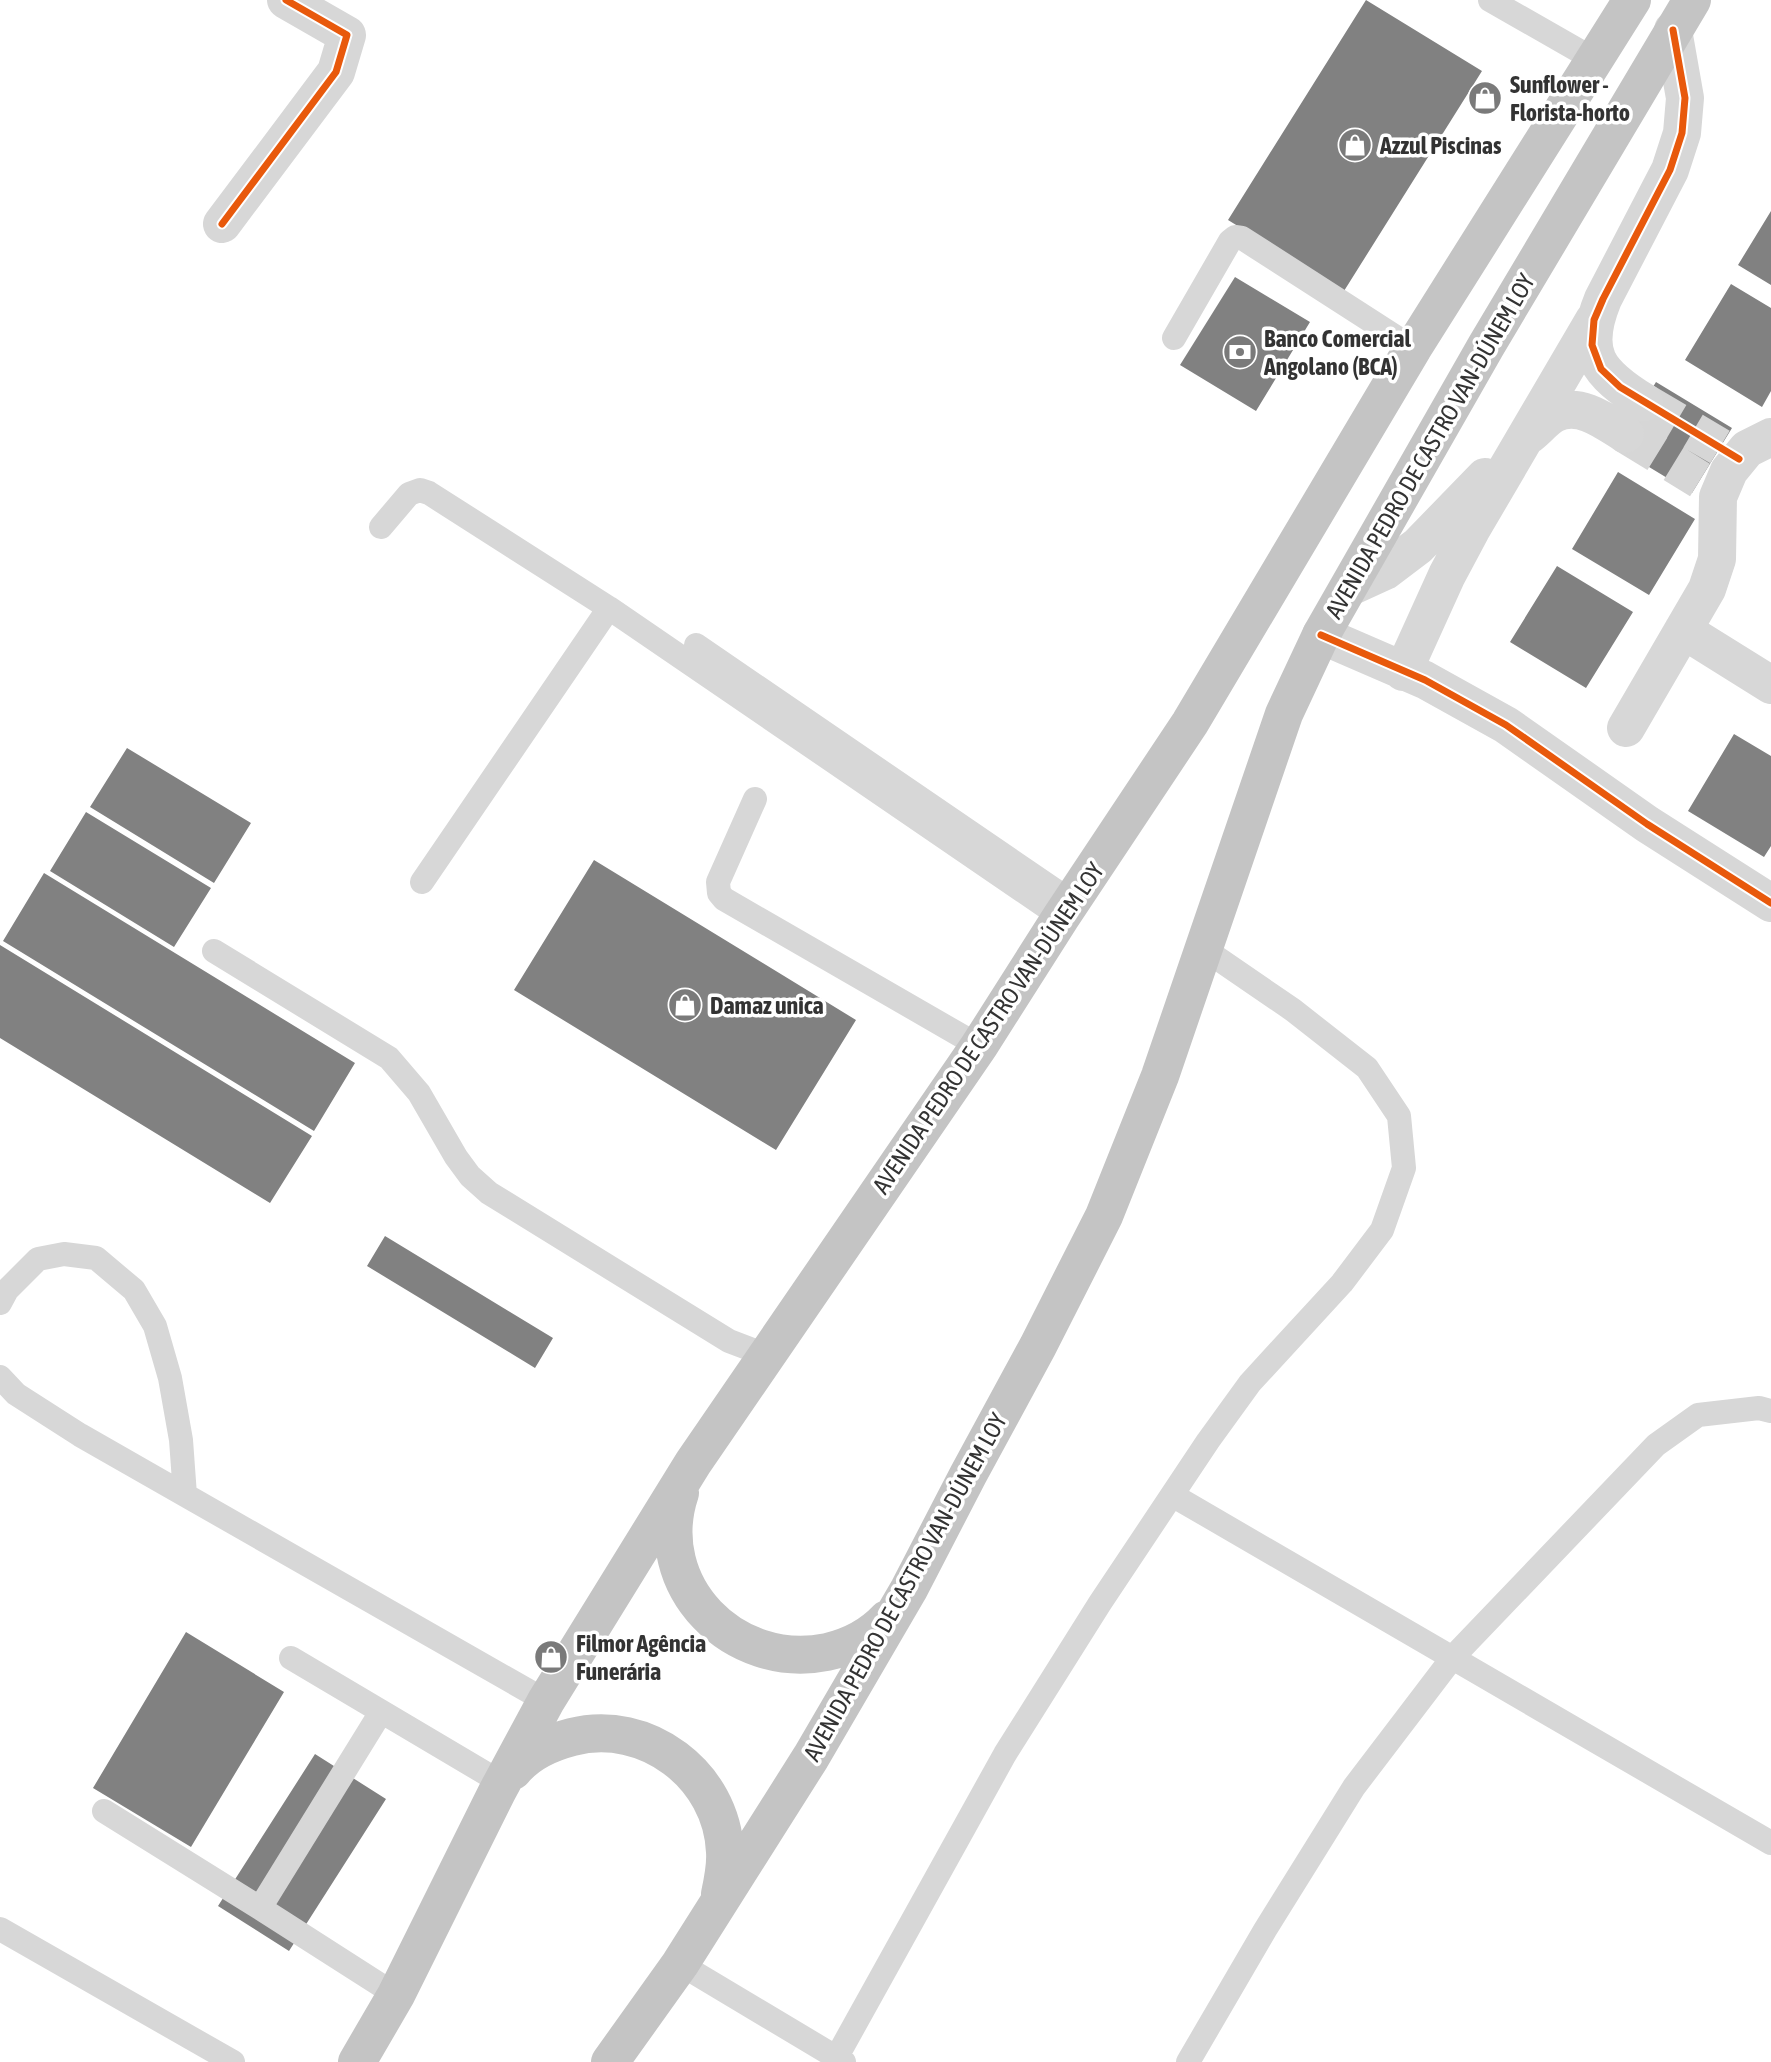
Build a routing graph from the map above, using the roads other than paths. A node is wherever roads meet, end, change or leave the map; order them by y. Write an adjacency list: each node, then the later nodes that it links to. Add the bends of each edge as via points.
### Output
1 (286, 0): 6 (street, via 347,35 336,72)
2 (1490, 0): 5 (lane)
3 (1620, 5): 5 (highway, AVENIDA PEDRO DE CASTRO VAN-DÚNEM LOY)
4 (1683, 15): 7 (street, via 1682,133 1670,170); 13 (highway, AVENIDA PEDRO DE CASTRO VAN-DÚNEM LOY)
5 (1595, 60): 9 (highway, AVENIDA PEDRO DE CASTRO VAN-DÚNEM LOY)
6 (222, 223)
7 (1594, 320): 11 (street); 11 (street, via 1592,345 1601,369 1620,387 1634,418 1566,411 1554,414)
8 (1174, 338): 9 (lane, via 1235,237)
9 (1413, 348): 24 (highway, AVENIDA PEDRO DE CASTRO VAN-DÚNEM LOY, via 1190,723)
10 (1771, 437): 15 (street, via 1729,453 1729,471 1710,486 1718,498 1717,559 1707,589)
11 (1523, 440): 13 (street, via 1418,546 1385,572); 18 (street, via 1447,575)
12 (381, 527): 14 (lane, via 420,489)
13 (1350, 586): 16 (highway, AVENIDA PEDRO DE CASTRO VAN-DÚNEM LOY)
14 (609, 608): 22 (lane); 24 (lane)
15 (1683, 630): 19 (street); 20 (street)
16 (1321, 635): 18 (street); 25 (highway, AVENIDA PEDRO DE CASTRO VAN-DÚNEM LOY, via 1284,714)
17 (696, 645): 24 (lane)
18 (1403, 672): 23 (street, via 1506,725 1647,824)
19 (1771, 685)
20 (1626, 728)
21 (755, 799): 27 (lane, via 719,882 724,899)
22 (422, 883)
23 (1771, 903)
24 (1067, 910): 27 (highway, AVENIDA PEDRO DE CASTRO VAN-DÚNEM LOY)
25 (1204, 948): 34 (lane, via 1367,1068 1399,1115 1404,1168 1382,1230 1342,1283 1250,1382); 35 (highway, AVENIDA PEDRO DE CASTRO VAN-DÚNEM LOY, via 1160,1076 1104,1216)
26 (214, 951): 29 (lane, via 389,1058 419,1093 470,1176 489,1193 729,1341)
27 (979, 1046): 29 (highway, AVENIDA PEDRO DE CASTRO VAN-DÚNEM LOY)
28 (0, 1303): 33 (lane, via 38,1259 64,1254 96,1258 134,1290 155,1326 170,1378)
29 (766, 1355): 32 (highway, AVENIDA PEDRO DE CASTRO VAN-DÚNEM LOY)
30 (0, 1377): 33 (lane, via 16,1394 80,1435)
31 (1771, 1411): 36 (lane, via 1759,1408 1698,1415 1656,1445)
32 (693, 1463): 35 (highway, via 678,1500 674,1540 678,1560 693,1597 735,1638 792,1656 832,1651 868,1635); 38 (highway, AVENIDA PEDRO DE CASTRO VAN-DÚNEM LOY)
33 (185, 1494): 38 (lane)
34 (1172, 1495): 36 (lane); 48 (lane, via 1005,1754)
35 (909, 1589): 44 (highway, AVENIDA PEDRO DE CASTRO VAN-DÚNEM LOY, via 811,1757)
36 (1453, 1657): 42 (lane); 52 (lane, via 1354,1787)
37 (291, 1658): 39 (lane)
38 (546, 1701): 40 (highway, AVENIDA PEDRO DE CASTRO VAN-DÚNEM LOY)
39 (382, 1712): 40 (lane); 43 (lane)
40 (500, 1788): 44 (highway, via 521,1761 558,1740 600,1732 662,1748 687,1768 707,1793 723,1831 724,1874); 47 (highway, AVENIDA PEDRO DE CASTRO VAN-DÚNEM LOY)
41 (104, 1811): 43 (lane)
42 (1771, 1843)
43 (260, 1908): 47 (lane)
44 (711, 1914): 46 (highway, AVENIDA PEDRO DE CASTRO VAN-DÚNEM LOY)
45 (0, 1929): 49 (lane)
46 (680, 1964): 48 (lane); 51 (highway, AVENIDA PEDRO DE CASTRO VAN-DÚNEM LOY)
47 (396, 1995): 50 (highway, AVENIDA PEDRO DE CASTRO VAN-DÚNEM LOY)
48 (838, 2061)
49 (233, 2062)
50 (357, 2062)
51 (610, 2062)
52 (1188, 2062)

